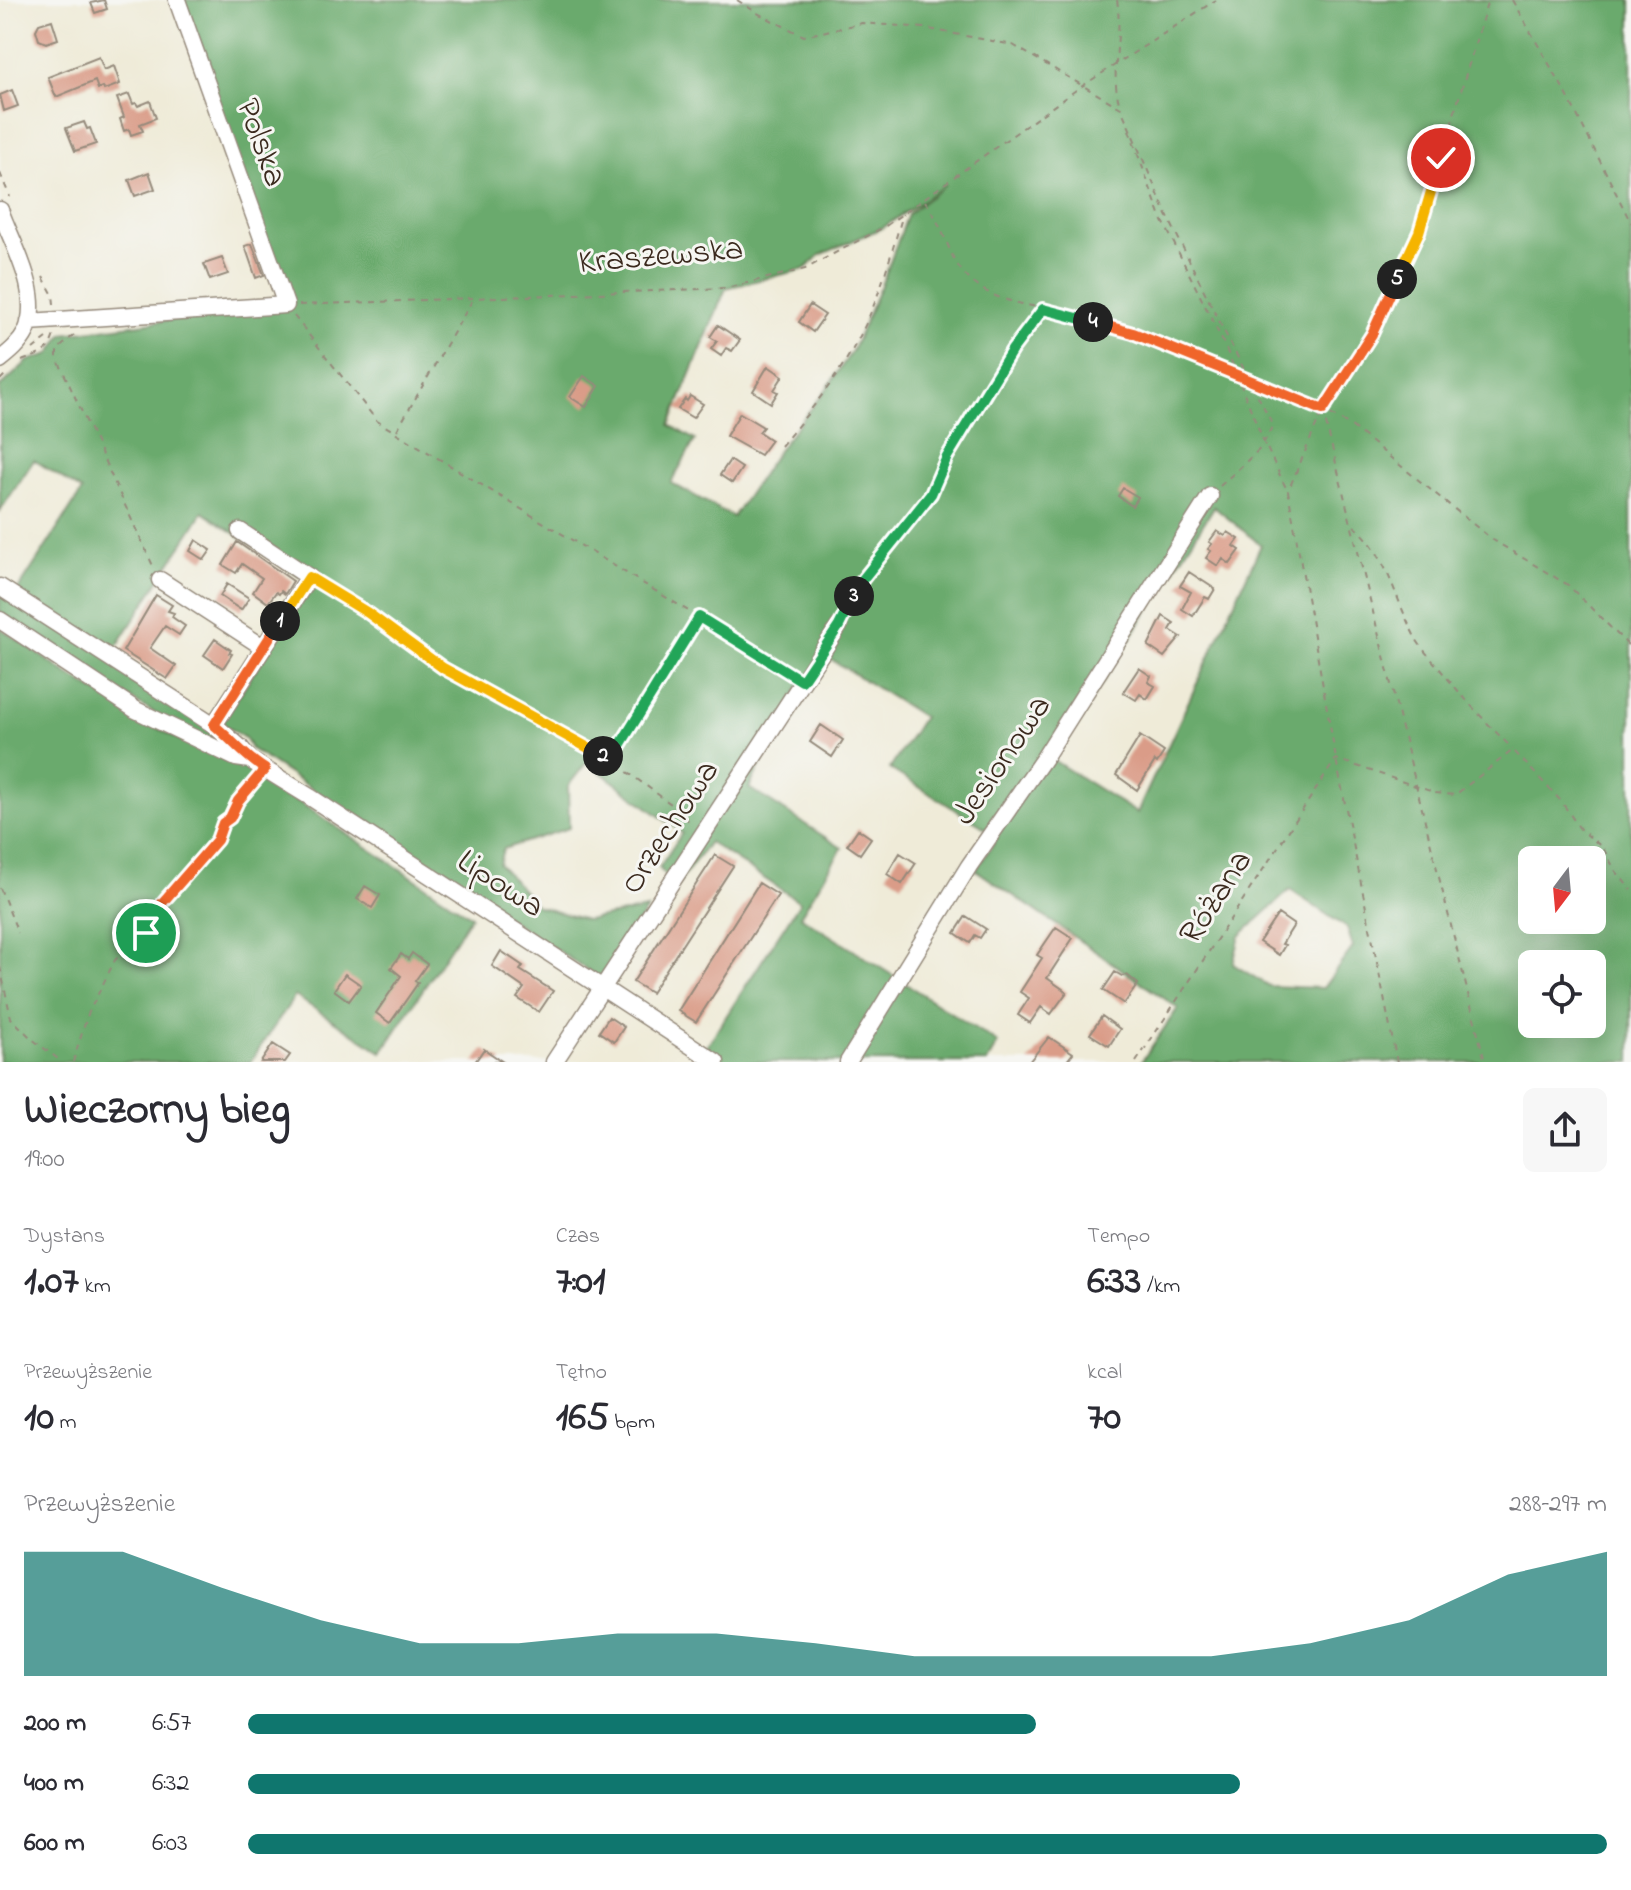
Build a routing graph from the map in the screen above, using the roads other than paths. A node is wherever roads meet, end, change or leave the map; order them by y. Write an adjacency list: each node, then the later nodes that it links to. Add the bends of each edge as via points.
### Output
1 (177, 0): 3 (street, Polska, via 286,305)
2 (0, 210): 3 (street, via 28,284)
3 (29, 322): 4 (street, via 21,341)
4 (0, 360)
5 (1210, 496): 17 (street, Jesionowa, via 1044,758 975,856)
6 (240, 531): 11 (street, via 309,577)
7 (160, 580): 11 (street)
8 (0, 587): 12 (street, Lipowa)
9 (0, 620): 13 (street, Lipowa, via 136,710)
10 (839, 626): 14 (street, Orzechowa)
11 (263, 647): 12 (street)
12 (214, 725): 13 (street, Lipowa)
13 (250, 760): 14 (street, Lipowa)
14 (603, 988): 15 (street, Orzechowa); 16 (street, Lipowa)
15 (554, 1062)
16 (716, 1062)
17 (848, 1062)

